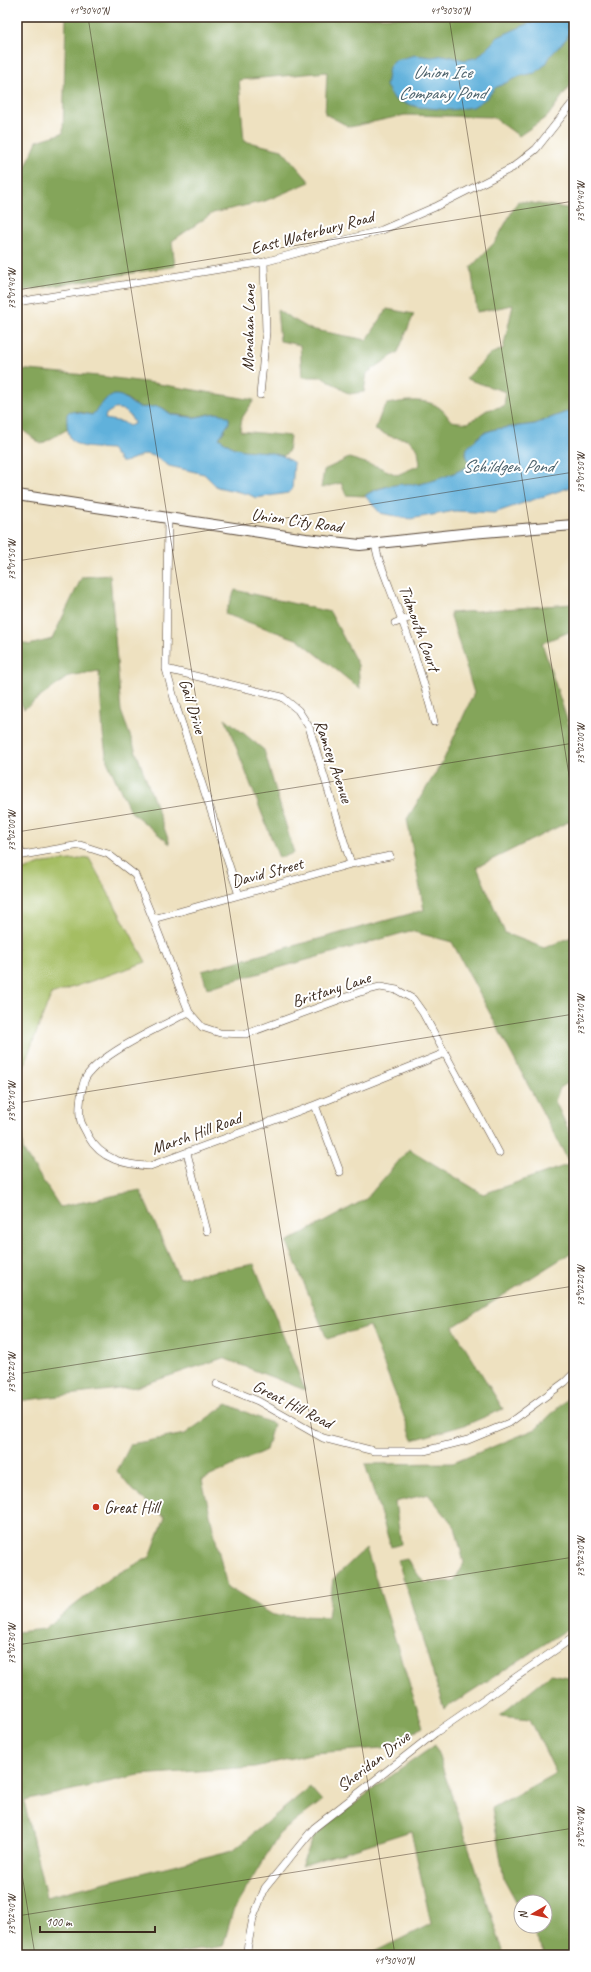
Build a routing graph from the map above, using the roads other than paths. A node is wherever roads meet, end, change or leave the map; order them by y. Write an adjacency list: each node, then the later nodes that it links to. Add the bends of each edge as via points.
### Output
1 (574, 100): 2 (street, East Waterbury Road, via 536,149 512,168 435,207 382,230)
2 (264, 262): 3 (street, East Waterbury Road); 4 (street, Monahan Lane, via 266,332)
3 (17, 302)
4 (260, 395)
5 (17, 495): 6 (main road, Union City Road)
6 (168, 518): 8 (main road, Union City Road, via 306,539 360,545); 11 (street, Gail Drive)
7 (574, 525): 8 (main road, Union City Road)
8 (375, 544): 9 (street, Tidmouth Court, via 378,557)
9 (406, 620): 10 (street); 12 (street, Tidmouth Court)
10 (394, 623)
11 (166, 669): 16 (street, Ramsey Avenue, via 282,697 298,710 309,727); 17 (street, Gail Drive)
12 (434, 722)
13 (17, 844): 14 (street)
14 (20, 855): 18 (street, Brittany Lane, via 80,845 108,854 135,875)
15 (390, 856): 16 (street, David Street)
16 (351, 864): 17 (street, David Street)
17 (240, 895): 18 (street, David Street)
18 (153, 919): 19 (street, Brittany Lane)
19 (189, 1012): 20 (street, Brittany Lane, via 202,1027 220,1033 246,1034 380,987 397,990 413,999); 22 (street, Marsh Hill Road, via 99,1063 86,1077 80,1098 81,1121 91,1140 106,1156 128,1165 150,1166)
20 (445, 1053): 21 (street, Marsh Hill Road); 23 (street, Brittany Lane)
21 (315, 1105): 22 (street, Marsh Hill Road); 24 (street)
22 (187, 1153): 25 (street)
23 (499, 1153)
24 (340, 1172)
25 (207, 1231)
26 (574, 1373): 27 (street, Great Hill Road, via 509,1422 468,1440 424,1451 374,1451 323,1438 258,1401)
27 (217, 1384)
28 (574, 1637): 29 (street, Sheridan Drive, via 435,1733 314,1828 265,1888 253,1918)
29 (246, 1955)

